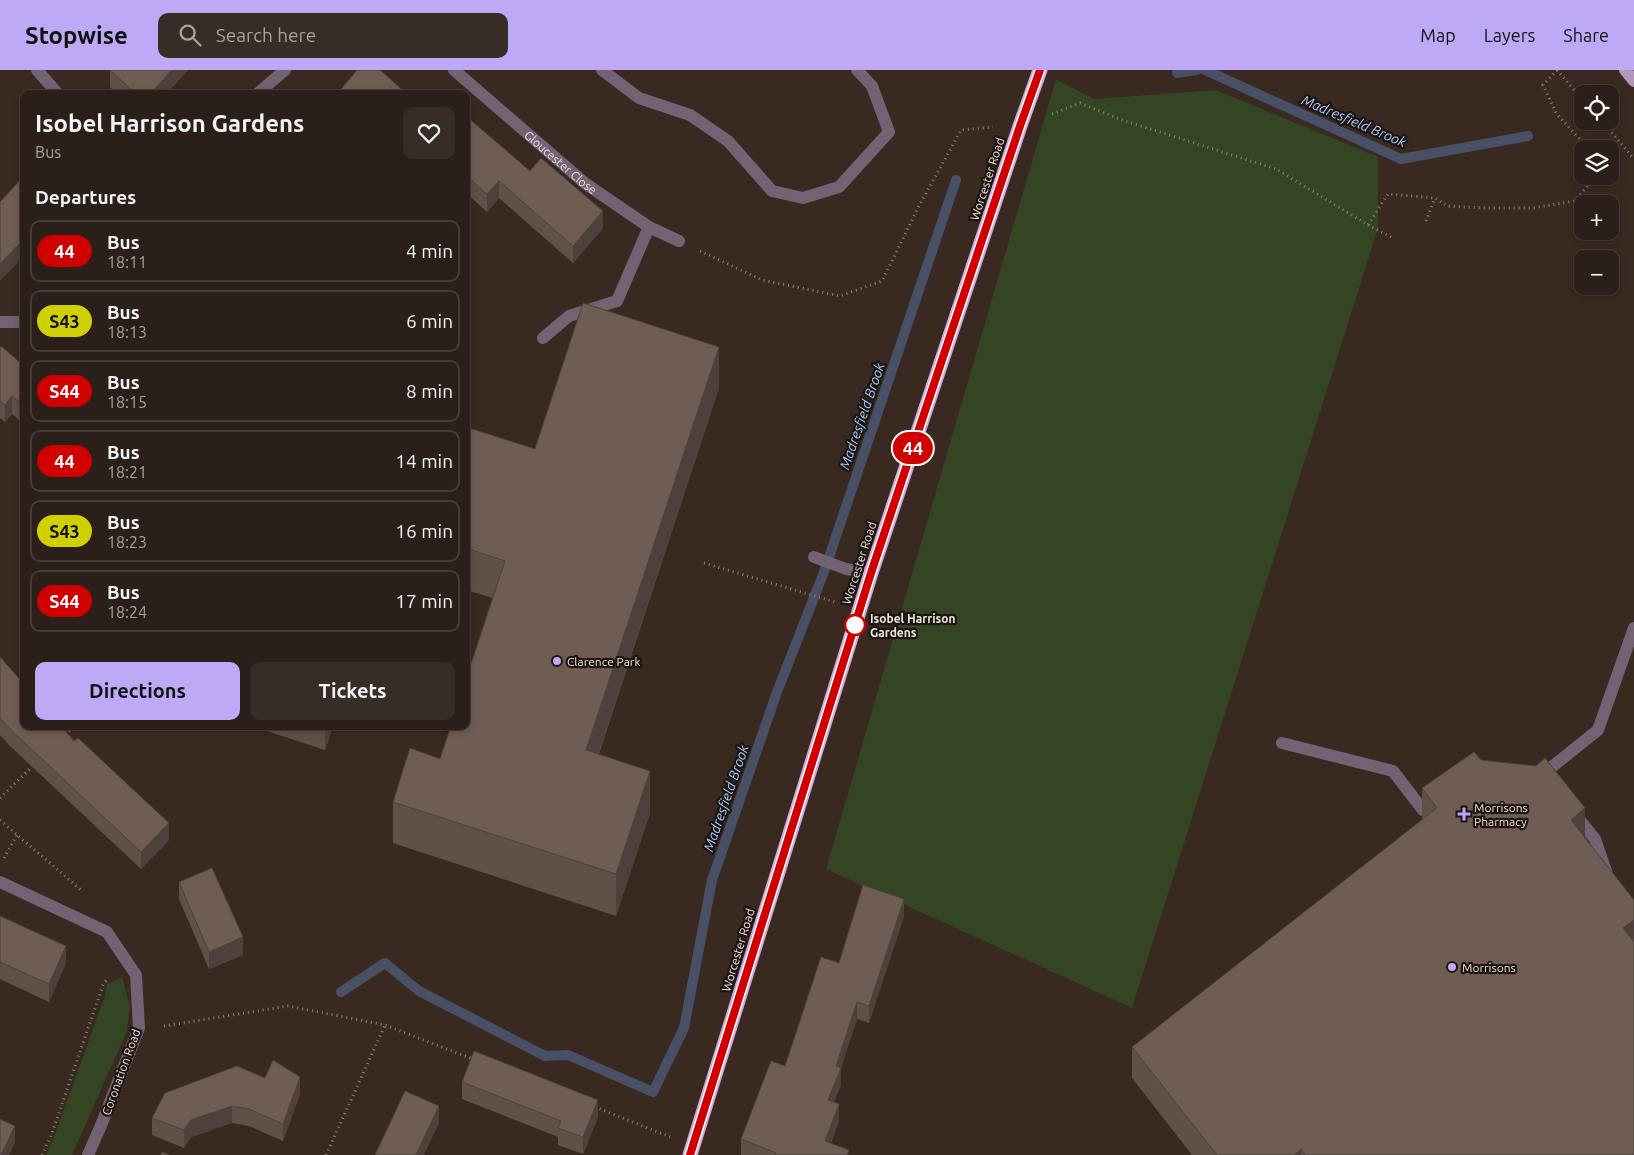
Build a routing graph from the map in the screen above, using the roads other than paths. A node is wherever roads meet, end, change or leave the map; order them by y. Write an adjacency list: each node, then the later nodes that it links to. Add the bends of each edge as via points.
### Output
1 (38, 70): 9 (street)
2 (285, 70): 10 (street)
3 (454, 70): 11 (street, Gloucester Close, via 586,184)
4 (602, 70): 5 (street, via 639,98 690,115 728,141 772,191 804,198 839,187 889,132 872,86)
5 (857, 70)
6 (1040, 70): 17 (highway, Worcester Road)
7 (1625, 70): 8 (main road)
8 (1634, 81)
9 (55, 90)
10 (262, 90)
11 (649, 227): 12 (street, Gloucester Close); 15 (street, via 617,301 569,316)
12 (679, 241)
13 (0, 322): 14 (street)
14 (20, 322)
15 (543, 338)
16 (814, 557): 17 (street, via 846,569)
17 (871, 573): 25 (highway, Worcester Road)
18 (1634, 628): 20 (street, via 1598,730 1546,777)
19 (1282, 744): 21 (street, via 1393,771 1423,810)
20 (1525, 774)
21 (1447, 792)
22 (1566, 803): 24 (street, via 1595,839)
23 (0, 882): 26 (street, Coronation Road, via 107,932 136,975 139,1028)
24 (1612, 882)
25 (692, 1151)
26 (88, 1155)

